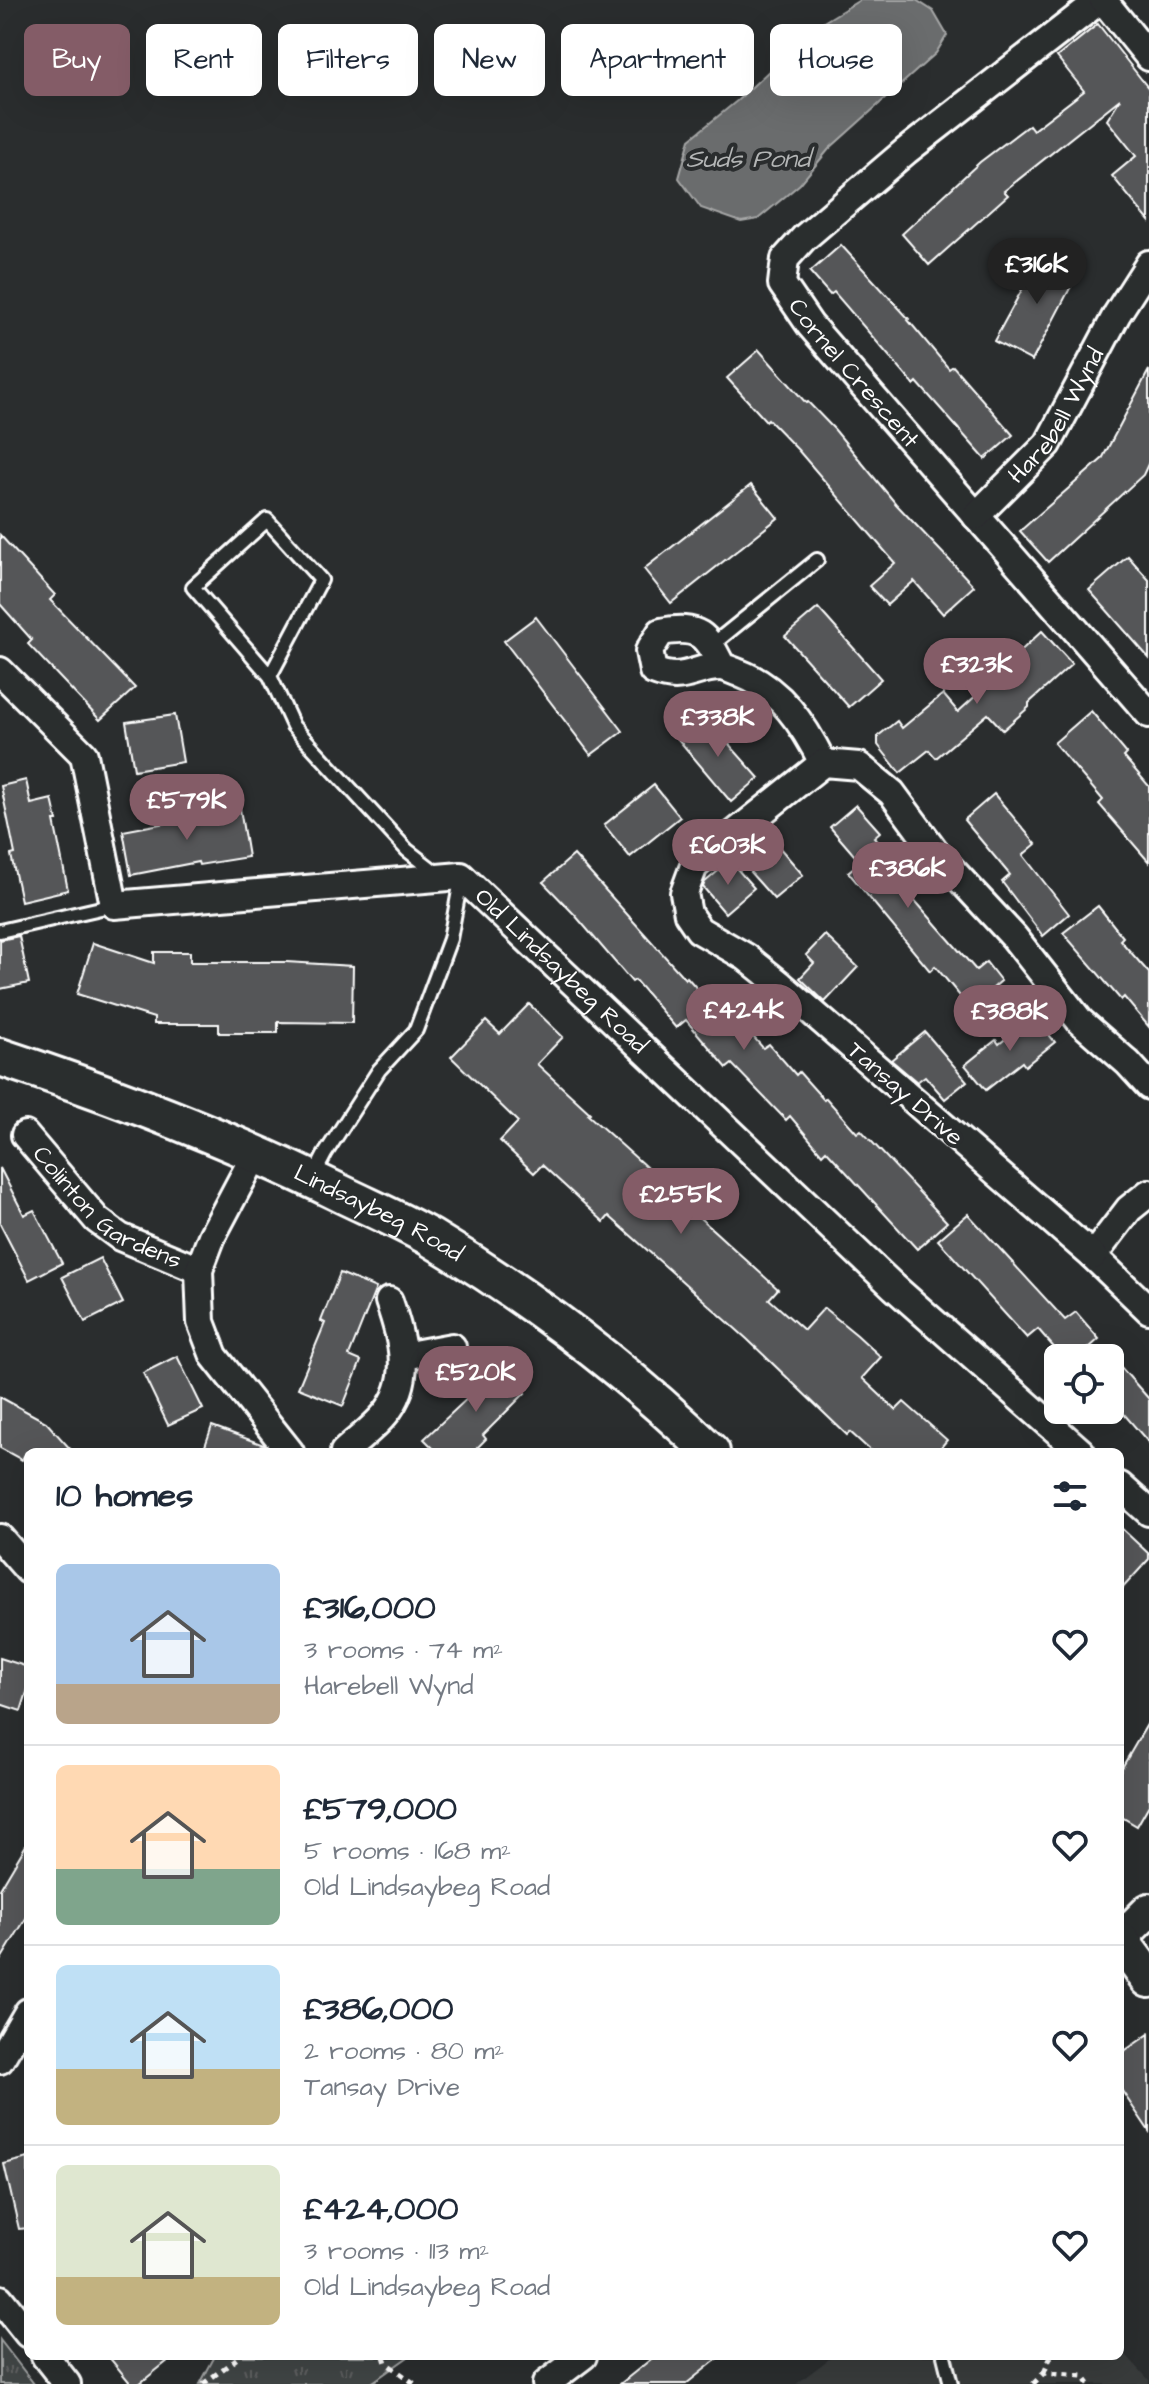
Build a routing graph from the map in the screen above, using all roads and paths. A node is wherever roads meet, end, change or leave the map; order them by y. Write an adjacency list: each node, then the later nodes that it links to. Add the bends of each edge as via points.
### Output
1 (1102, 0): 2 (street); 4 (street, Cornel Crescent, via 906,151 785,259 782,284 810,325)
2 (1149, 57)
3 (1149, 264): 4 (street, Harebell Wynd, via 1048,444)
4 (976, 516): 9 (street, Cornel Crescent)
5 (817, 560): 6 (lane)
6 (717, 656): 10 (street, via 787,705)
7 (0, 671): 12 (street, via 84,755)
8 (270, 676): 8 (lane, via 193,587 267,520 321,580); 11 (lane, via 293,726 407,850)
9 (1149, 714)
10 (823, 763): 15 (street, via 859,766 892,793 937,854 1014,937 1080,1021); 20 (street, Tansay Drive, via 694,866 684,893 688,914 699,930 781,985)
11 (452, 877): 12 (street, Old Lindsaybeg Road); 18 (lane, via 450,939 416,1030 379,1070); 29 (street, Old Lindsaybeg Road, via 894,1287)
12 (114, 905): 13 (lane)
13 (0, 931)
14 (0, 1057): 17 (main road, Lindsaybeg Road, via 98,1089)
15 (1149, 1086)
16 (25, 1135): 21 (street, Colinton Gardens, via 97,1220 120,1237)
17 (256, 1153): 18 (main road, Lindsaybeg Road); 21 (street)
18 (312, 1179): 28 (main road, Lindsaybeg Road, via 429,1238 524,1299)
19 (1149, 1193): 20 (street, via 1129,1209)
20 (1093, 1256): 23 (street, Tansay Drive)
21 (199, 1270): 26 (street, via 201,1322 214,1356)
22 (389, 1301): 25 (street)
23 (1149, 1310)
24 (452, 1347): 25 (street)
25 (403, 1356): 27 (street, via 399,1388 389,1409)
26 (287, 1448)
27 (348, 1448)
28 (706, 1448)
29 (1076, 1448)
30 (1124, 1490): 31 (street)
31 (1149, 1512)
32 (2, 1544): 33 (street)
33 (24, 1566)
34 (1149, 1910): 35 (street)
35 (1124, 1935)
36 (1124, 1945): 37 (main road)
37 (1149, 1979)
38 (24, 2019): 39 (street)
39 (0, 2060)
40 (0, 2299): 41 (street)
41 (24, 2329)
42 (48, 2360): 50 (street)
43 (235, 2360): 51 (path)
44 (385, 2360): 52 (path)
45 (578, 2360): 53 (street)
46 (945, 2360): 49 (lane)
47 (1049, 2360): 48 (path)
48 (1044, 2373): 54 (path); 55 (path, via 1083,2376)
49 (950, 2383)
50 (67, 2384)
51 (203, 2384)
52 (415, 2384)
53 (546, 2384)
54 (1033, 2384)
55 (1089, 2384)

